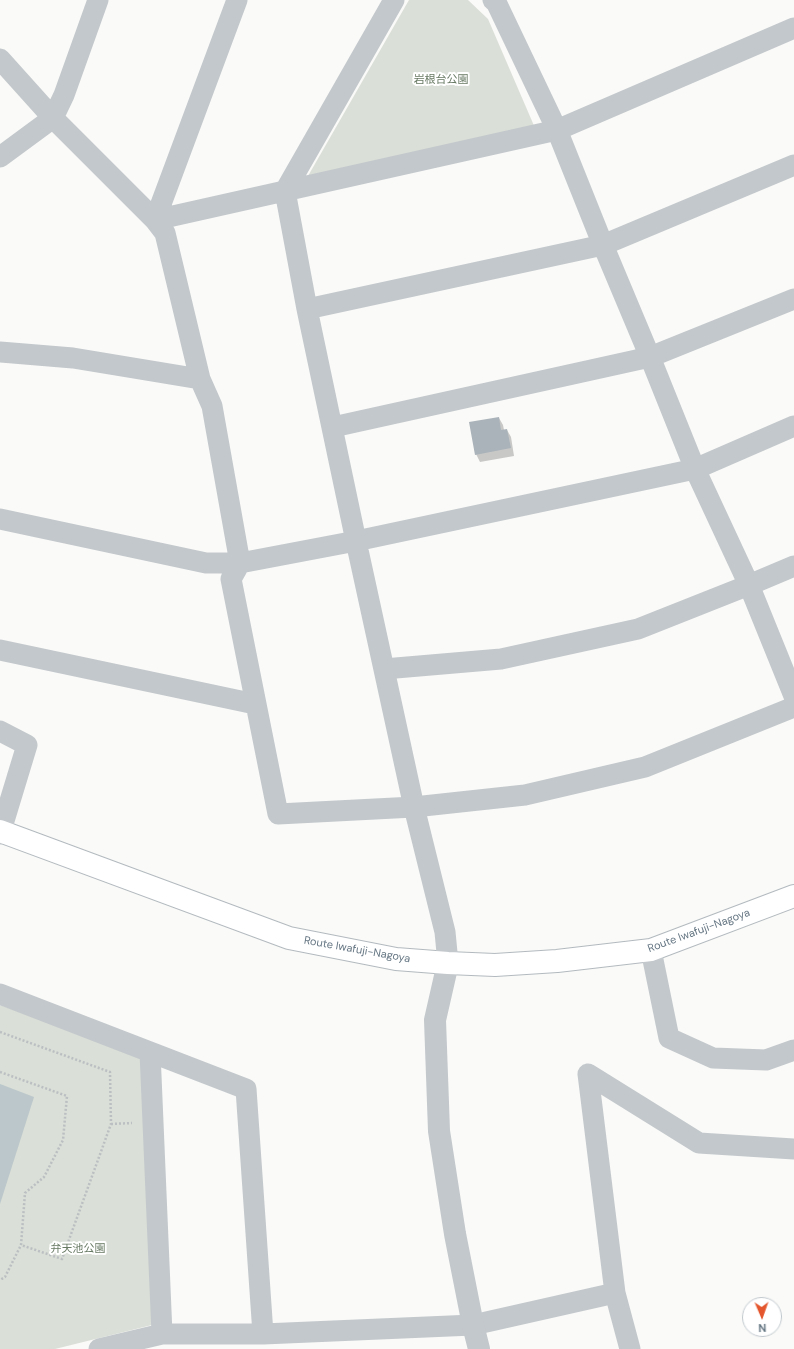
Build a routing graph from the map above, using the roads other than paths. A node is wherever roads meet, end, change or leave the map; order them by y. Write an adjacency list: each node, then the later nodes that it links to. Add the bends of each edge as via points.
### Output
1 (98, 0): 7 (street, via 64,95)
2 (237, 0): 12 (street)
3 (394, 0): 11 (street)
4 (497, 1): 8 (street)
5 (794, 28): 8 (street)
6 (0, 59): 7 (street)
7 (53, 118): 9 (street); 12 (street)
8 (557, 130): 11 (street); 13 (street)
9 (0, 157)
10 (794, 165): 13 (street)
11 (285, 191): 12 (street); 15 (street)
12 (155, 220): 18 (street, via 165,233)
13 (603, 245): 15 (street); 17 (street)
14 (794, 298): 17 (street)
15 (306, 309): 20 (street)
16 (0, 352): 18 (street, via 73,358)
17 (650, 357): 20 (street); 21 (street)
18 (200, 379): 24 (street, via 212,406)
19 (794, 426): 21 (street)
20 (332, 427): 23 (street)
21 (695, 468): 23 (street); 26 (street)
22 (0, 518): 24 (street, via 206,563)
23 (356, 541): 24 (street); 28 (street)
24 (240, 563): 30 (street, via 231,579)
25 (794, 566): 26 (street)
26 (749, 585): 28 (street, via 638,629 501,659); 29 (street)
27 (0, 650): 30 (street)
28 (384, 669): 33 (street)
29 (794, 696)
30 (255, 704): 33 (street, via 278,814)
31 (794, 707): 33 (street, via 645,767 525,795)
32 (0, 731): 34 (street, via 27,745)
33 (414, 807): 37 (street, via 445,932)
34 (0, 832): 37 (main road, Route Iwafuji-Nagoya, via 289,938 396,959)
35 (794, 896): 36 (main road, Route Iwafuji-Nagoya)
36 (651, 950): 37 (main road, Route Iwafuji-Nagoya, via 557,961); 39 (street, via 669,1038 713,1058 766,1060)
37 (448, 963): 43 (street, via 435,1020 439,1131)
38 (0, 994): 40 (street)
39 (794, 1050)
40 (150, 1052): 44 (street); 45 (street, via 246,1089)
41 (794, 1149): 42 (street, via 699,1143 588,1074)
42 (615, 1293): 43 (street); 48 (street)
43 (472, 1325): 45 (street); 47 (street)
44 (162, 1334): 45 (street); 46 (street)
45 (263, 1334)
46 (99, 1349)
47 (479, 1349)
48 (630, 1349)

